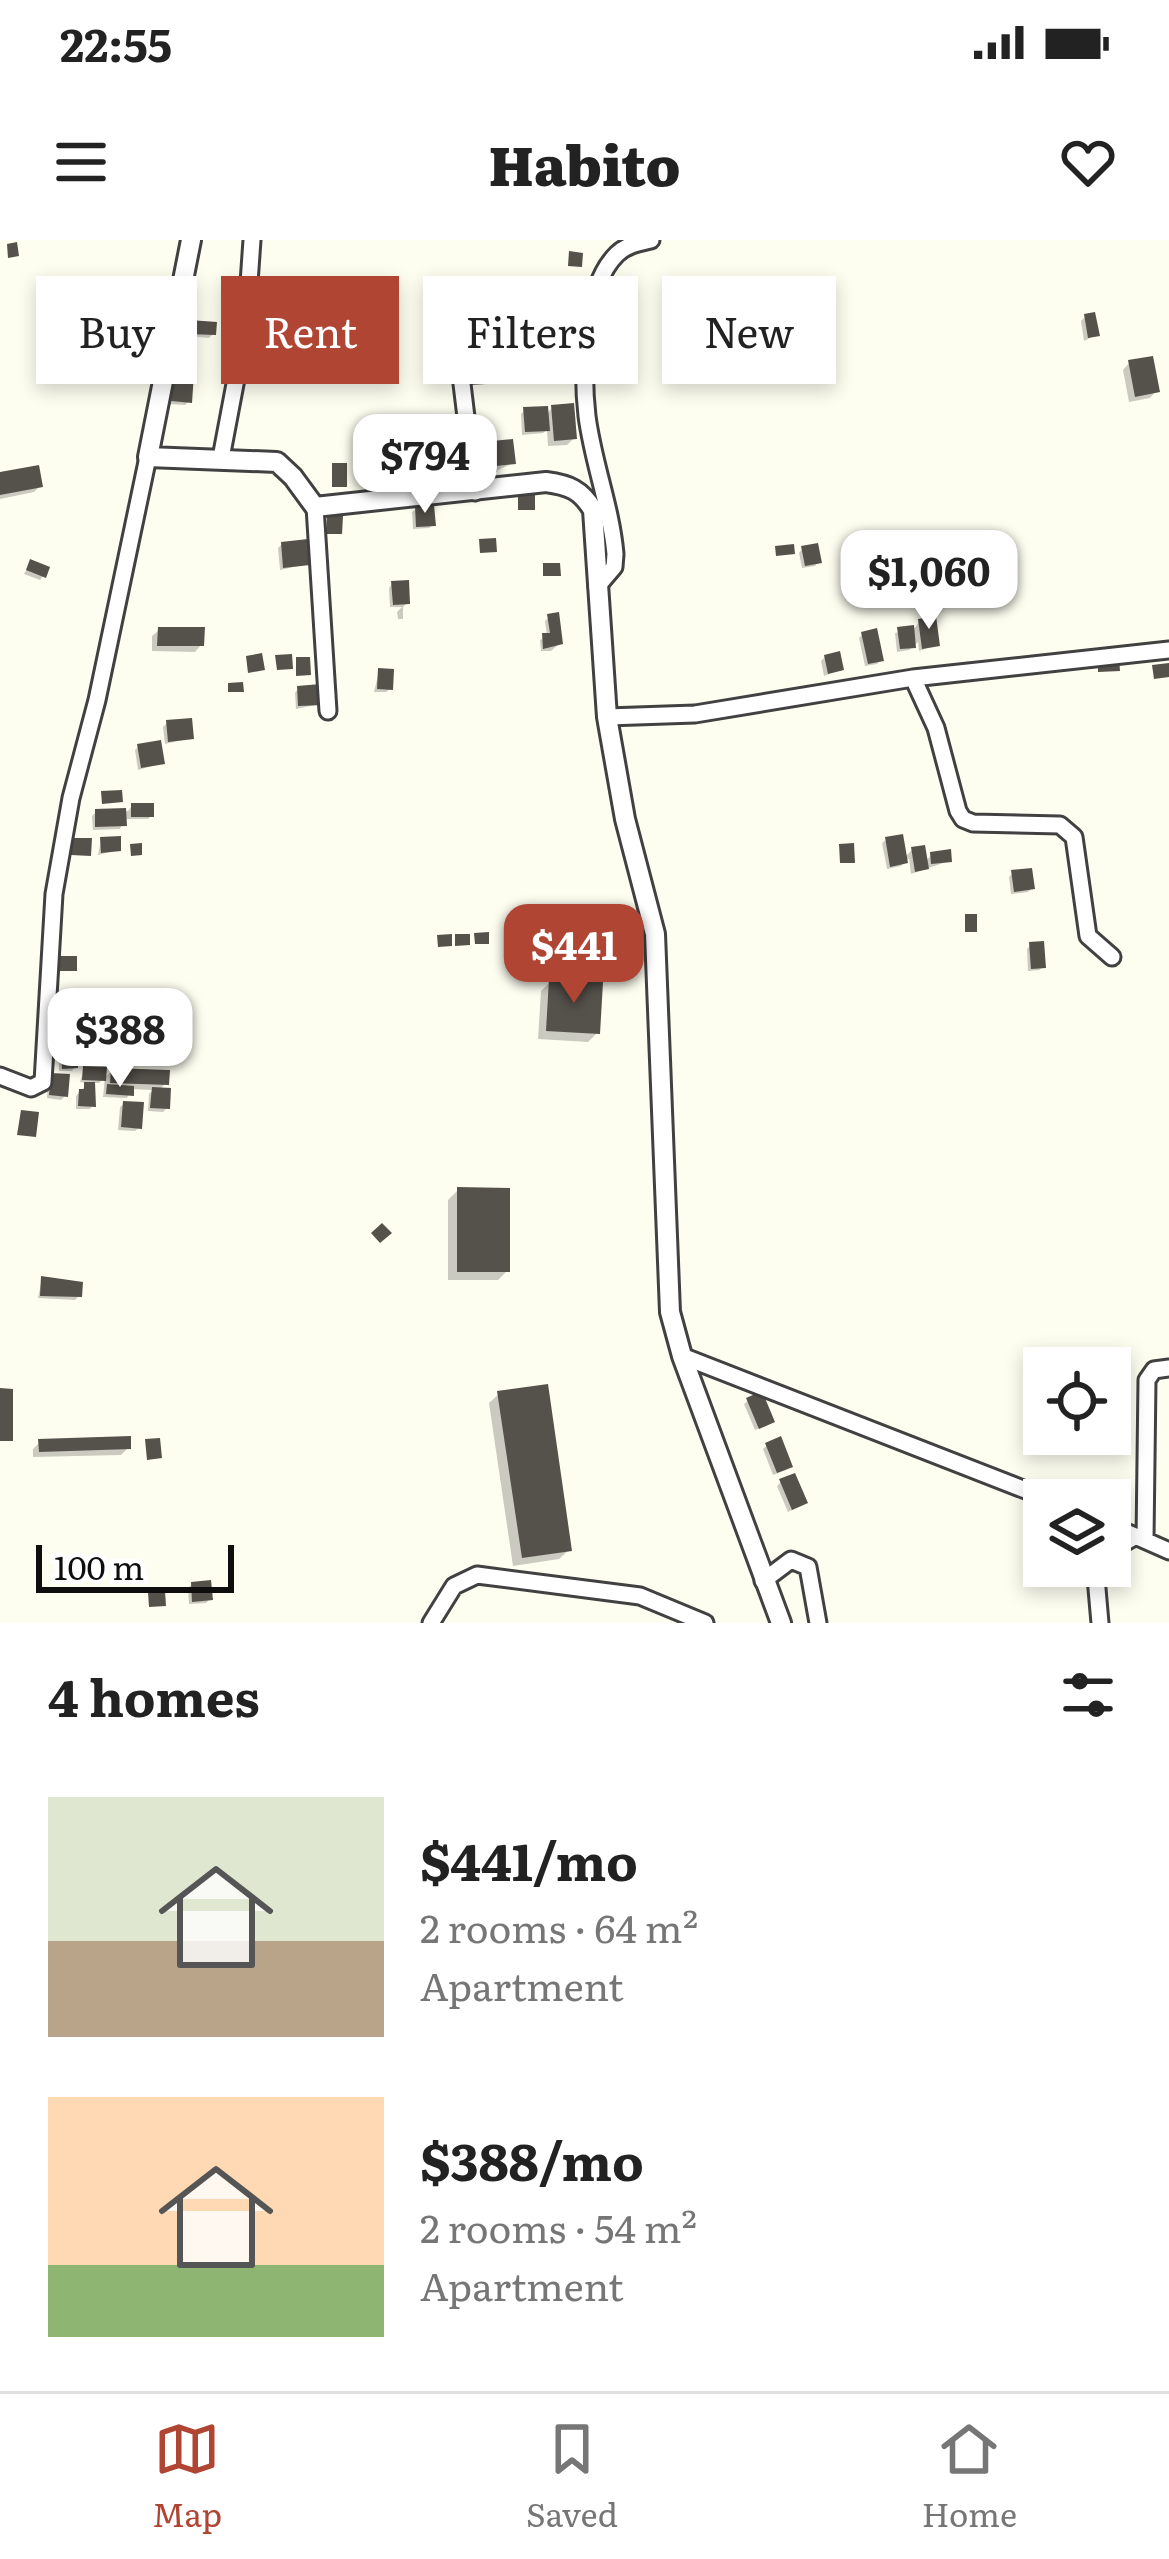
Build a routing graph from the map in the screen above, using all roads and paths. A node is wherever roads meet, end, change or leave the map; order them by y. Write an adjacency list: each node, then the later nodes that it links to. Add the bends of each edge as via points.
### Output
1 (191, 240): 5 (street)
2 (252, 240): 6 (street, via 246,326)
3 (647, 240): 9 (street, via 615,255 586,327 586,414 615,554)
4 (462, 384): 7 (street)
5 (148, 457): 6 (street); 15 (street, via 54,894 43,1082 31,1088)
6 (221, 458): 8 (street, via 277,462)
7 (475, 492): 8 (street); 9 (street, via 546,482 584,494)
8 (315, 507): 12 (street)
9 (598, 586): 13 (street)
10 (1169, 650): 11 (street)
11 (913, 678): 13 (street, via 695,714); 14 (street, via 958,811 973,823 1069,829 1088,936)
12 (328, 710)
13 (607, 717): 16 (street, via 655,934 670,1312)
14 (1112, 957)
15 (0, 1076)
16 (682, 1356): 18 (street); 23 (street)
17 (1169, 1368): 20 (street, via 1147,1380)
18 (1023, 1489)
19 (1131, 1535): 20 (street)
20 (1141, 1539): 21 (street); 22 (street)
21 (1131, 1543)
22 (1169, 1550)
23 (764, 1581): 27 (street); 28 (street, via 791,1560 808,1567)
24 (1097, 1587): 29 (street)
25 (430, 1623): 26 (street, via 454,1586 477,1575 640,1596)
26 (705, 1623)
27 (781, 1623)
28 (818, 1623)
29 (1100, 1623)

